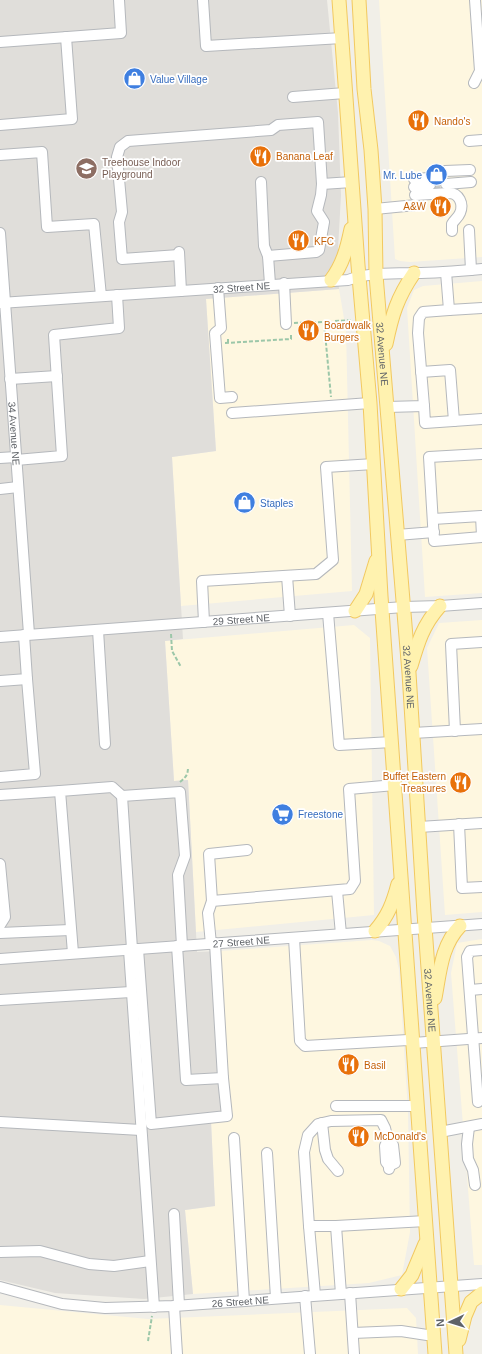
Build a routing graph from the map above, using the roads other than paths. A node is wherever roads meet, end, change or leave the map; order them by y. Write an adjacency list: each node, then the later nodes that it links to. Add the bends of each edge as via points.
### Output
1 (119, 0): 6 (street, via 121,33)
2 (203, 0): 7 (street, via 206,46)
3 (339, 0): 7 (main road, 32 Avenue NE)
4 (359, 0): 23 (main road, 32 Avenue NE)
5 (475, 0): 9 (street, via 480,71)
6 (66, 37): 8 (street); 12 (street, via 72,119)
7 (342, 38): 10 (main road, 32 Avenue NE)
8 (0, 42)
9 (474, 83)
10 (345, 93): 11 (street); 20 (main road, 32 Avenue NE)
11 (293, 97)
12 (0, 125)
13 (482, 140): 14 (street)
14 (469, 141)
15 (0, 155): 41 (street, via 42,152 47,227 94,224)
16 (470, 176): 17 (street)
17 (446, 177)
18 (429, 178): 22 (street)
19 (261, 182): 28 (street, via 264,246)
20 (352, 182): 21 (street); 24 (main road, 32 Avenue NE)
21 (322, 184): 28 (street, via 318,210 324,222 319,250); 39 (street, via 318,122 278,125 271,130 128,141 120,148 117,156 122,212 119,222 122,258 179,254)
22 (415, 188): 23 (street); 26 (street, via 454,193 458,196 461,210 452,224)
23 (375, 208): 33 (main road, 32 Avenue NE)
24 (354, 213): 34 (main road, 32 Avenue NE); 35 (main road, via 343,262)
25 (469, 230): 30 (street)
26 (452, 231)
27 (0, 233): 42 (street, 34 Avenue NE)
28 (268, 256): 37 (street)
29 (482, 269): 30 (street, 32 Street NE)
30 (471, 270): 31 (street, 32 Street NE)
31 (446, 272): 32 (street, 32 Street NE); 44 (street)
32 (414, 273): 33 (street, 32 Street NE); 46 (main road, via 401,293 391,320)
33 (376, 275): 34 (street, 32 Street NE); 46 (main road, 32 Avenue NE)
34 (359, 276): 35 (street, 32 Street NE, via 348,280); 52 (main road, 32 Avenue NE)
35 (331, 280): 36 (street, 32 Street NE)
36 (284, 283): 37 (street, 32 Street NE); 45 (street)
37 (270, 284): 38 (street, 32 Street NE)
38 (218, 288): 39 (street, 32 Street NE); 51 (street, via 221,328 215,334 220,398)
39 (181, 290): 40 (street, 32 Street NE)
40 (117, 295): 41 (street, 32 Street NE); 49 (street, via 119,328 54,335)
41 (101, 296): 42 (street, 32 Street NE)
42 (3, 303): 47 (street, 34 Avenue NE)
43 (482, 308): 44 (street)
44 (449, 310): 48 (street, via 423,312 419,318)
45 (289, 325)
46 (383, 360): 54 (main road, 32 Avenue NE)
47 (5, 364): 50 (street, 34 Avenue NE)
48 (421, 372): 53 (street); 57 (street, via 450,370)
49 (57, 376): 50 (street); 60 (street, via 62,456)
50 (10, 379): 60 (street, 34 Avenue NE)
51 (232, 398)
52 (370, 403): 55 (street); 61 (main road, 32 Avenue NE)
53 (424, 406): 54 (street); 57 (street, via 425,423)
54 (387, 407): 66 (main road, 32 Avenue NE)
55 (232, 413)
56 (482, 419): 57 (street)
57 (454, 421)
58 (482, 454): 64 (street, via 430,457)
59 (0, 458): 60 (street)
60 (16, 459): 62 (street, 34 Avenue NE)
61 (374, 464): 68 (main road, 32 Avenue NE); 69 (street, via 326,467 333,560 316,574)
62 (18, 487): 63 (street); 79 (street, 34 Avenue NE)
63 (0, 489)
64 (433, 519): 65 (street); 67 (street, via 481,516)
65 (434, 532): 66 (street); 67 (street, via 434,541)
66 (397, 535): 72 (main road, 32 Avenue NE)
67 (482, 537)
68 (379, 553): 73 (main road, 32 Avenue NE); 74 (main road, via 366,594)
69 (287, 576): 76 (street); 77 (street, via 202,581)
70 (482, 603): 71 (street, 29 Street NE)
71 (440, 606): 72 (street, 29 Street NE); 82 (main road, via 425,625)
72 (404, 607): 73 (street, 29 Street NE); 82 (main road, 32 Avenue NE)
73 (382, 609): 74 (street, 29 Street NE); 88 (main road, 32 Avenue NE)
74 (355, 611): 75 (street, 29 Street NE)
75 (328, 613): 76 (street, 29 Street NE); 88 (street, via 339,745)
76 (290, 616): 77 (street, 29 Street NE)
77 (204, 622): 78 (street, 29 Street NE)
78 (98, 630): 79 (street, 29 Street NE); 89 (street)
79 (26, 635): 80 (street, 29 Street NE); 83 (street, 34 Avenue NE)
80 (0, 636)
81 (482, 642): 86 (street, via 450,644)
82 (409, 673): 87 (main road, 32 Avenue NE)
83 (27, 679): 84 (street); 90 (street, 34 Avenue NE, via 35,774)
84 (0, 681)
85 (482, 729): 86 (street)
86 (455, 731): 87 (street)
87 (413, 733): 97 (main road, 32 Avenue NE)
88 (392, 742): 91 (main road, 32 Avenue NE)
89 (105, 744)
90 (0, 777)
91 (395, 785): 100 (main road, 32 Avenue NE); 102 (street, via 349,788 355,881 350,889)
92 (60, 791): 93 (street); 94 (street, via 112,787); 109 (street)
93 (0, 795)
94 (122, 796): 115 (street, via 180,792 185,856 178,875); 116 (street)
95 (482, 823): 96 (street)
96 (459, 824): 97 (street); 101 (street, via 462,888)
97 (419, 827): 107 (main road, 32 Avenue NE)
98 (247, 850): 103 (street, via 209,854)
99 (0, 864): 105 (street, via 5,917)
100 (401, 875): 108 (main road, 32 Avenue NE); 110 (main road, via 393,904)
101 (482, 887)
102 (338, 891): 103 (street); 112 (street)
103 (212, 901): 114 (street, via 208,913)
104 (482, 924): 106 (street, 27 Street NE)
105 (0, 925)
106 (460, 926): 107 (street, 27 Street NE); 124 (main road, via 446,945)
107 (425, 928): 108 (street, 27 Street NE); 124 (main road, 32 Avenue NE)
108 (405, 929): 110 (street, 27 Street NE); 127 (main road, 32 Avenue NE)
109 (70, 930): 111 (street); 118 (street)
110 (376, 932): 112 (street, 27 Street NE)
111 (0, 933)
112 (341, 934): 113 (street, 27 Street NE)
113 (294, 938): 114 (street, 27 Street NE); 127 (street, via 300,1041 305,1046 408,1040)
114 (213, 943): 115 (street, 27 Street NE); 129 (street)
115 (180, 946): 116 (street, 27 Street NE); 129 (street, via 186,1080)
116 (133, 949): 118 (street, 27 Street NE); 122 (street); 129 (street, via 151,1124 227,1116)
117 (482, 950): 121 (street, via 470,951 467,957)
118 (73, 953): 119 (street, 27 Street NE)
119 (0, 959)
120 (482, 989): 121 (street)
121 (470, 990): 125 (street)
122 (131, 992): 123 (street); 137 (street)
123 (0, 1000)
124 (432, 1017): 126 (main road, 32 Avenue NE)
125 (478, 1038): 126 (street); 128 (street)
126 (434, 1041): 127 (street); 138 (main road, 32 Avenue NE)
127 (413, 1043): 132 (main road, 32 Avenue NE)
128 (478, 1060): 130 (street)
129 (223, 1078)
130 (478, 1102)
131 (336, 1106): 132 (street)
132 (418, 1106): 145 (main road, 32 Avenue NE)
133 (0, 1122): 137 (street)
134 (322, 1123): 141 (street, via 381,1120 388,1140 393,1145 394,1162); 142 (street, via 325,1150 328,1159); 146 (street, via 308,1135 304,1152)
135 (482, 1124): 136 (street)
136 (469, 1127): 138 (street); 143 (street, via 468,1159)
137 (141, 1130): 150 (street)
138 (440, 1132): 152 (main road, 32 Avenue NE)
139 (234, 1138): 160 (street)
140 (268, 1153): 159 (street)
141 (389, 1167)
142 (338, 1171)
143 (475, 1185)
144 (174, 1214): 161 (street)
145 (426, 1221): 147 (street); 148 (main road, 32 Avenue NE)
146 (309, 1226): 147 (street); 158 (street)
147 (336, 1226): 156 (street)
148 (427, 1240): 154 (main road, 32 Avenue NE); 155 (main road, via 412,1274)
149 (0, 1252): 150 (street, via 40,1251 89,1264 114,1266)
150 (150, 1261): 162 (street)
151 (482, 1284): 152 (street, 26 Street NE)
152 (451, 1286): 154 (street, 26 Street NE); 169 (main road, 32 Avenue NE)
153 (0, 1288): 162 (street, 26 Street NE, via 82,1307)
154 (430, 1288): 155 (street, 26 Street NE); 164 (main road, 32 Avenue NE)
155 (401, 1289): 156 (street, 26 Street NE)
156 (346, 1293): 158 (street, 26 Street NE); 163 (street)
157 (482, 1293): 169 (main road, via 471,1302 465,1316)
158 (310, 1296): 159 (street, 26 Street NE); 166 (street)
159 (276, 1298): 160 (street, 26 Street NE)
160 (244, 1301): 161 (street, 26 Street NE)
161 (176, 1306): 162 (street, 26 Street NE); 165 (street)
162 (154, 1307)
163 (353, 1332): 164 (street, via 401,1331); 167 (street)
164 (434, 1334): 168 (main road, 32 Avenue NE)
165 (177, 1354)
166 (310, 1354)
167 (354, 1354)
168 (435, 1354)
169 (456, 1354)

